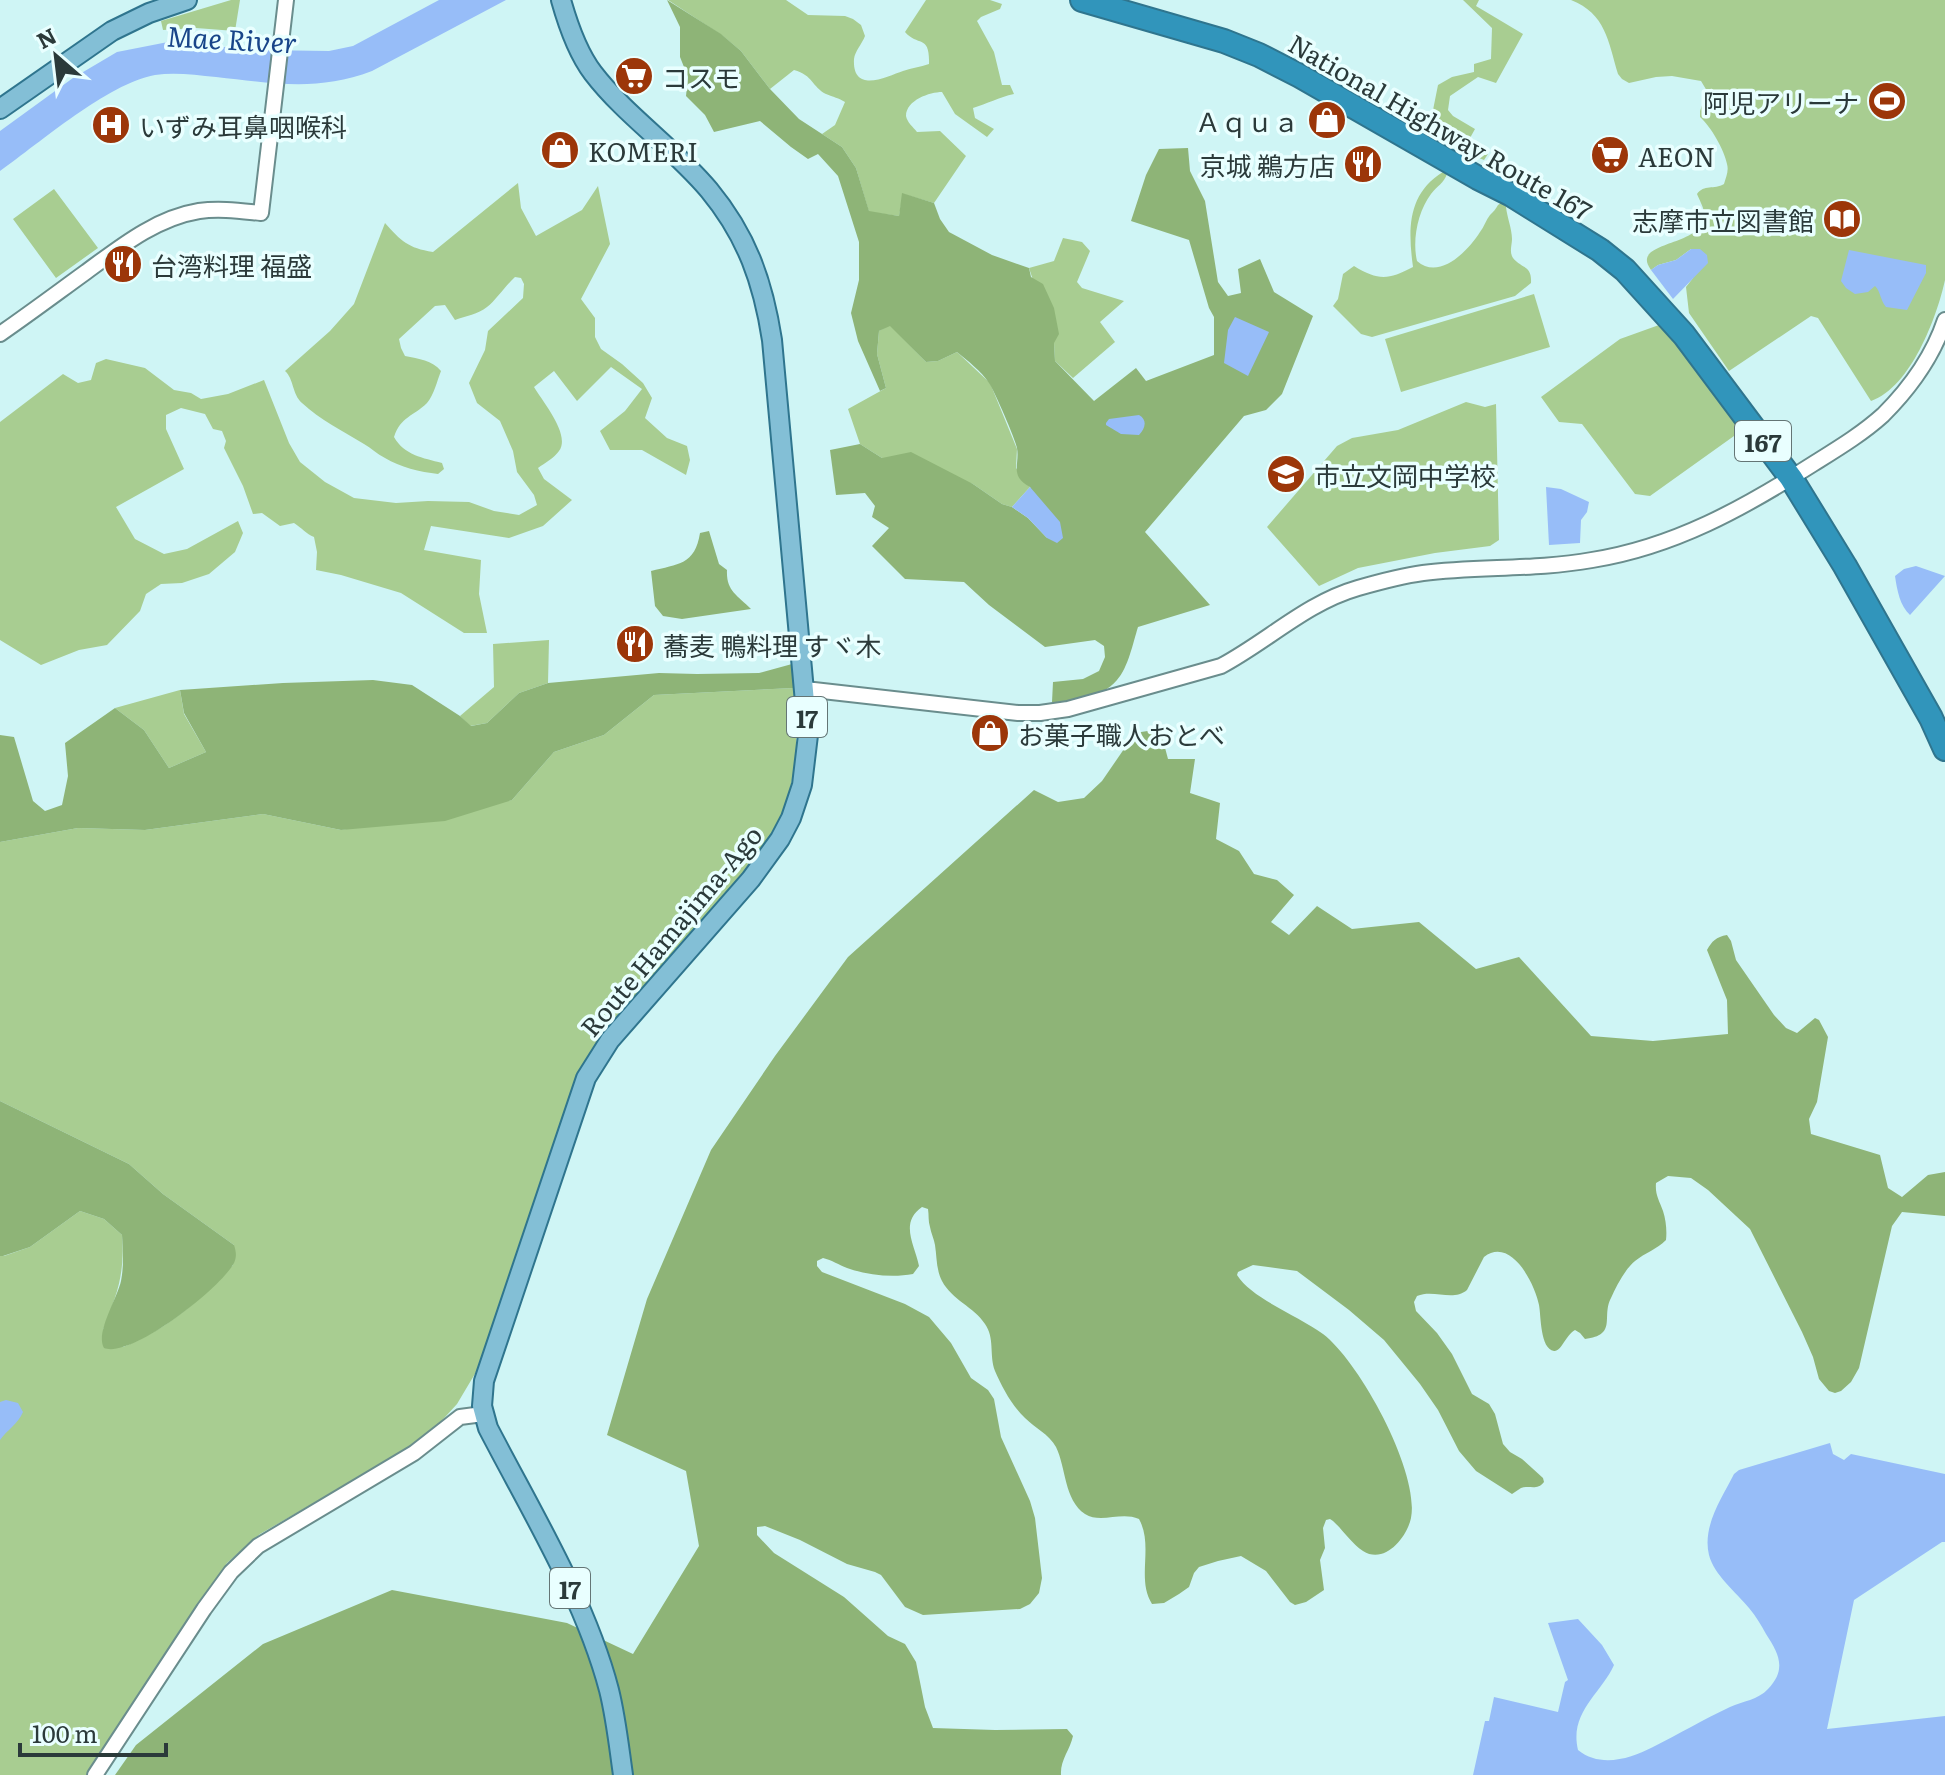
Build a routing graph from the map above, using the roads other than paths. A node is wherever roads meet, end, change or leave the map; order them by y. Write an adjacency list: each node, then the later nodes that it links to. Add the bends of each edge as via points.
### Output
1 (187, 0): 5 (main road, via 112,31)
2 (286, 0): 7 (street, via 261,213 200,211 153,227)
3 (561, 0): 9 (main road, Route Hamajima-Ago / 17, via 592,72 709,190 737,230 761,284 772,340)
4 (1082, 0): 8 (highway, National Highway Route 167 / 167, via 1259,55 1600,250 1684,335)
5 (0, 109)
6 (1945, 320): 8 (street, via 1925,363 1881,417)
7 (0, 334)
8 (1791, 478): 9 (street, via 1715,521 1633,552 1555,565 1425,573 1345,592 1298,615 1221,666 1068,709 1018,713); 10 (highway, National Highway Route 167 / 167, via 1853,579)
9 (805, 689): 11 (main road, Route Hamajima-Ago / 17, via 804,773 780,839 610,1040 586,1078 484,1381)
10 (1945, 749)
11 (483, 1414): 12 (street, via 460,1417 414,1453 258,1546 204,1609); 13 (main road, Route Hamajima-Ago / 17, via 588,1628 609,1691)
12 (95, 1775)
13 (623, 1775)

